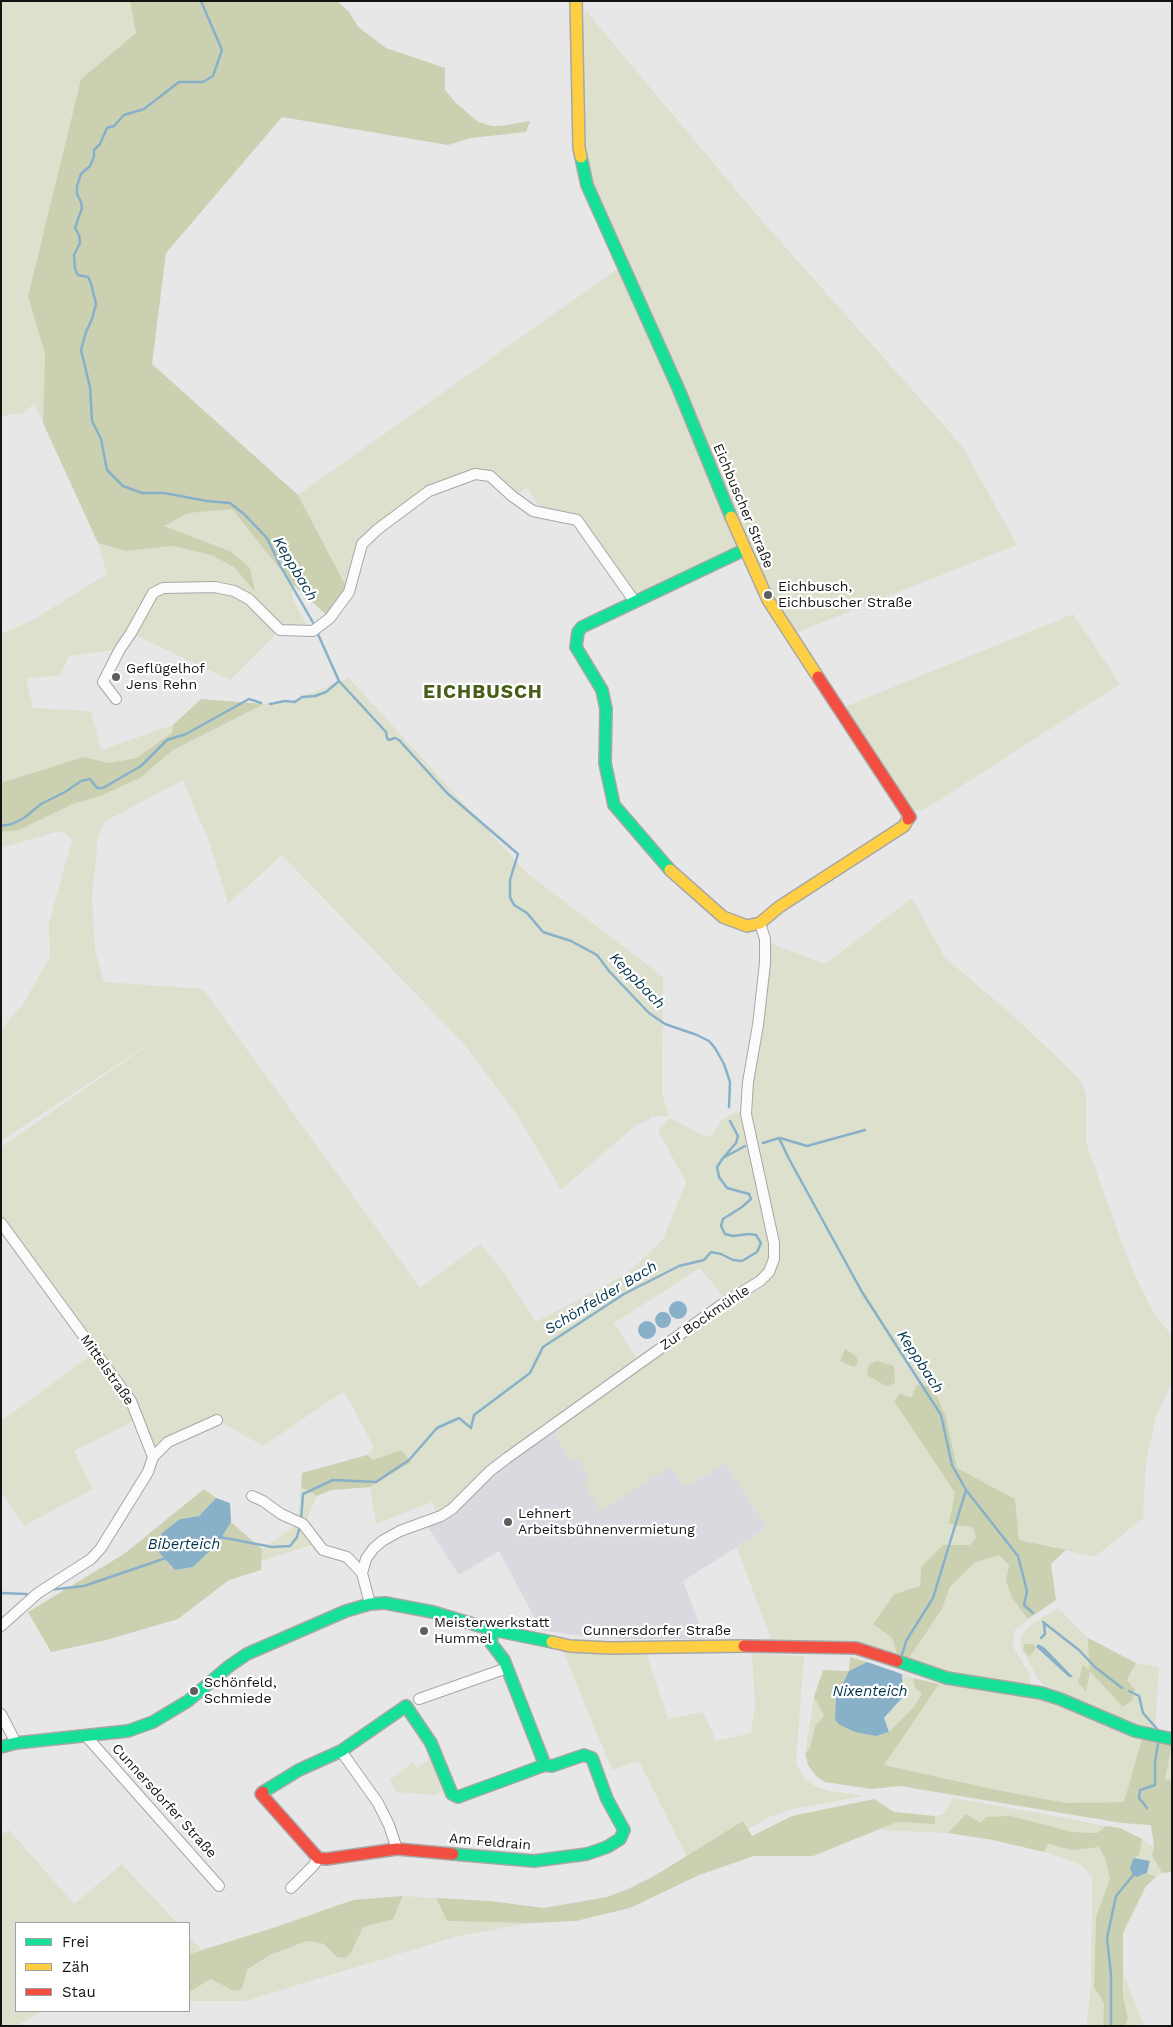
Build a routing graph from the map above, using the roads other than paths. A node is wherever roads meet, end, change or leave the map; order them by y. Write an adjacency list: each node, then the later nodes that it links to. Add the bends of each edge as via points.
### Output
1 (576, 1): 2 (street, Eichbuscher Straße, via 579,148 587,184 679,390)
2 (744, 550): 3 (street); 5 (street, Eichbuscher Straße, via 768,600 910,817 904,826 779,907)
3 (635, 602): 4 (street, via 577,520 530,509 490,476 475,474 429,491 362,544 349,592 322,625 280,630 248,599 234,591 215,587 163,588 154,593 103,682); 5 (street, via 582,627 576,647 602,690 606,709 605,763 614,805 671,871 723,917 747,926)
4 (116, 699)
5 (760, 923): 10 (street, Zur Bockmühle, via 765,939 765,963 746,1114 774,1243 774,1260 768,1272 760,1281 724,1303 507,1458 452,1509 382,1542 366,1559)
6 (1, 1223): 8 (street, Mittelstraße, via 132,1401)
7 (217, 1420): 8 (street, via 168,1442)
8 (153, 1457): 12 (street, via 148,1472 101,1548 91,1559 38,1593)
9 (252, 1496): 10 (street, via 300,1522 323,1550 347,1557)
10 (362, 1573): 11 (street)
11 (370, 1604): 13 (street, Cunnersdorfer Straße, via 409,1607); 17 (street, Cunnersdorfer Straße, via 323,1620 247,1654 188,1701 153,1722 128,1731)
12 (1, 1626)
13 (493, 1630): 14 (street, via 491,1644); 18 (street, Cunnersdorfer Straße, via 558,1644 610,1648 856,1648 947,1678 1041,1693 1135,1732)
14 (507, 1668): 15 (street); 22 (street)
15 (419, 1699)
16 (1, 1714): 19 (street)
17 (86, 1736): 19 (street, Cunnersdorfer Straße); 25 (street, Cunnersdorfer Straße)
18 (1172, 1739)
19 (16, 1743): 20 (street, Cunnersdorfer Straße)
20 (1, 1747)
21 (341, 1751): 22 (street, via 406,1706 431,1743 452,1794 458,1797); 23 (street, via 378,1803); 24 (street, via 299,1770 261,1794)
22 (545, 1765): 23 (street, Am Feldrain, via 552,1766 584,1755 592,1758 607,1799 624,1830 623,1836 607,1847 587,1854 534,1861)
23 (397, 1849): 24 (street, Am Feldrain)
24 (318, 1858): 26 (street)
25 (219, 1886)
26 (291, 1888)

